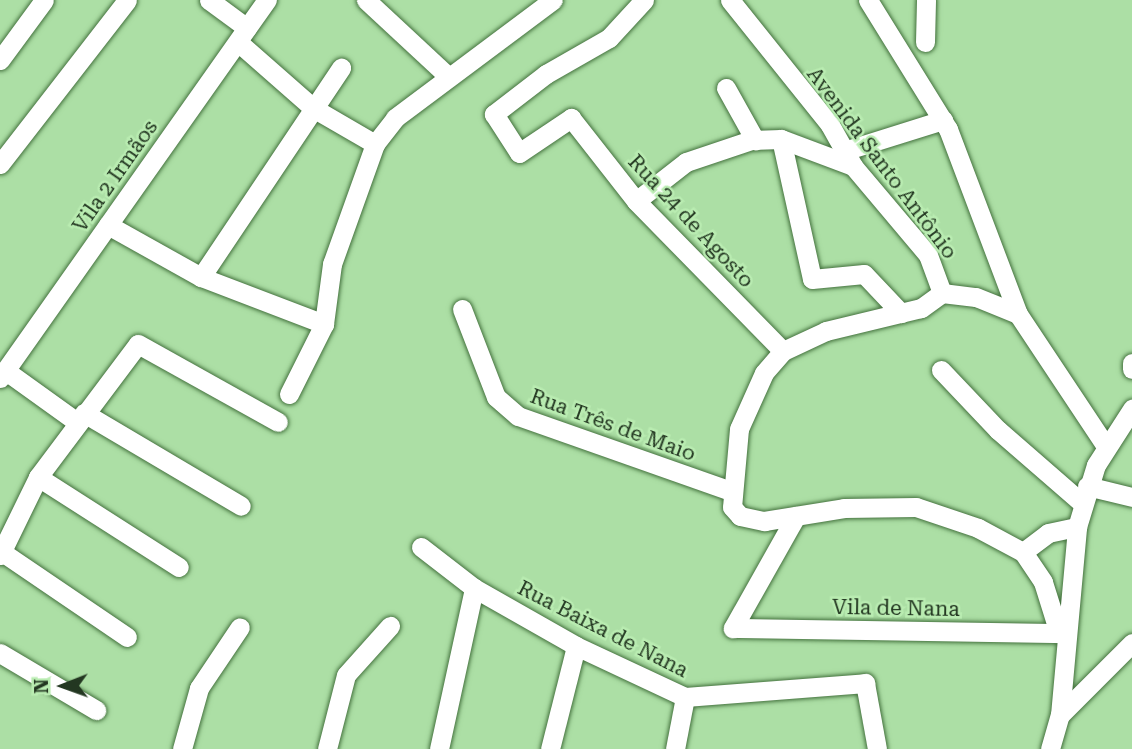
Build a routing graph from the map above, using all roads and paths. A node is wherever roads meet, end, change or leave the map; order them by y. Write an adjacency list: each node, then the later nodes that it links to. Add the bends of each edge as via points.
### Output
1 (44, 0): 14 (street)
2 (127, 0): 24 (street)
3 (209, 0): 12 (street)
4 (239, 0): 12 (street)
5 (267, 0): 12 (street, Vila 2 Irmãos)
6 (366, 0): 16 (street)
7 (644, 0): 25 (street, Rua 24 de Agosto, via 609,38 535,81 494,114 519,153 572,118)
8 (730, 0): 23 (street, Avenida Santo Antônio)
9 (868, 0): 19 (street)
10 (926, 0): 13 (street)
11 (547, 2): 16 (street)
12 (247, 29): 18 (street); 26 (street, Vila 2 Irmãos)
13 (925, 42)
14 (0, 60)
15 (341, 68): 18 (street)
16 (449, 78): 22 (street, via 395,118)
17 (726, 88): 21 (street)
18 (313, 107): 22 (street); 27 (street, via 250,209)
19 (943, 120): 23 (street); 31 (street, via 969,176)
20 (781, 139): 21 (street); 23 (street); 30 (street, via 812,279 864,274)
21 (755, 140): 25 (street, via 686,162)
22 (375, 144): 32 (street, via 332,264)
23 (849, 159): 28 (street, Avenida Santo Antônio, via 928,255)
24 (0, 164)
25 (636, 201): 33 (street, Rua 24 de Agosto)
26 (108, 225): 27 (street); 37 (street, Vila 2 Irmãos)
27 (201, 277): 32 (street)
28 (942, 293): 30 (street, via 930,305); 31 (street, Avenida Santo Antônio, via 976,297)
29 (462, 309): 44 (street, Rua Três de Maio, via 496,397 518,416)
30 (901, 313): 33 (street, via 826,331)
31 (1018, 314): 42 (street)
32 (324, 324): 38 (street)
33 (783, 351): 44 (street, via 749,402)
34 (1132, 363): 35 (street)
35 (1132, 369)
36 (941, 370): 45 (street, via 998,430)
37 (3, 374): 40 (street)
38 (289, 394)
39 (1132, 409): 42 (street)
40 (80, 417): 41 (street, via 138,344); 43 (street); 47 (street)
41 (278, 422)
42 (1105, 445): 45 (street)
43 (38, 477): 52 (street); 53 (street)
44 (731, 491): 48 (street, via 732,507 740,516 764,521)
45 (1085, 495): 46 (street); 49 (street)
46 (1132, 497)
47 (241, 506)
48 (796, 516): 51 (street, via 883,505 916,508 978,528); 57 (street, Vila de Nana, via 733,628)
49 (1077, 527): 51 (street, via 1048,533); 57 (street)
50 (421, 547): 54 (street, Rua Baixa de Nana)
51 (1023, 552): 57 (street, via 1043,582)
52 (1, 554): 58 (street)
53 (179, 566)
54 (474, 588): 60 (street, Rua Baixa de Nana); 67 (street)
55 (390, 626): 66 (street, via 346,675)
56 (240, 628): 65 (street, via 199,688)
57 (1061, 633): 64 (street)
58 (127, 637)
59 (1132, 643): 64 (street)
60 (576, 646): 62 (street, Rua Baixa de Nana); 68 (street)
61 (0, 653): 63 (street)
62 (685, 697): 69 (street); 70 (street, Rua Baixa de Nana, via 865,683)
63 (96, 710)
64 (1060, 715): 71 (street)
65 (181, 749)
66 (327, 749)
67 (439, 749)
68 (550, 749)
69 (675, 749)
70 (877, 749)
71 (1050, 749)

